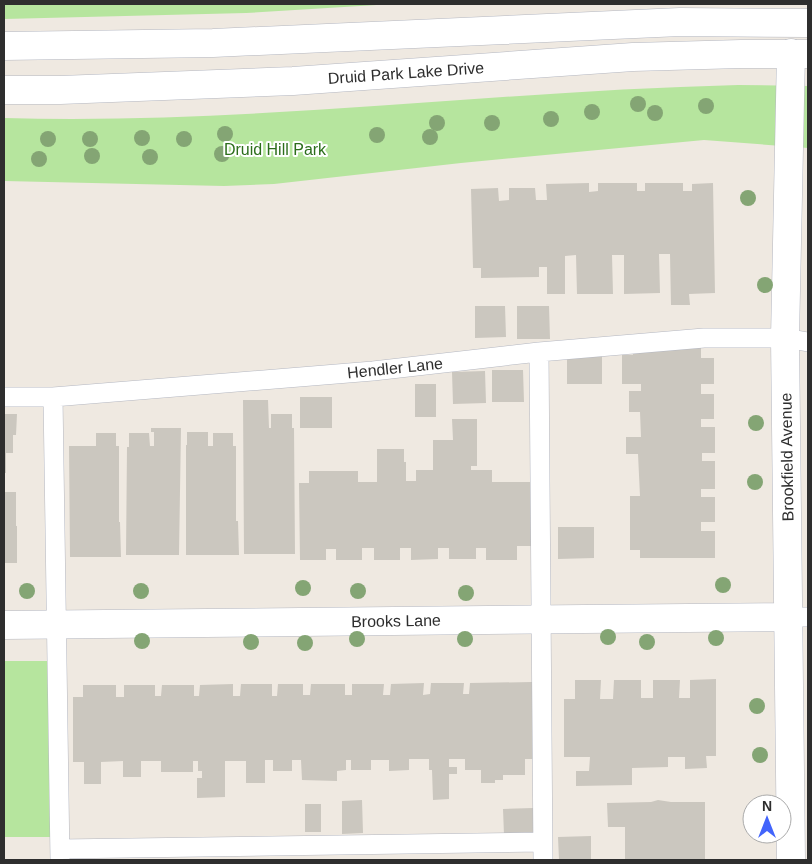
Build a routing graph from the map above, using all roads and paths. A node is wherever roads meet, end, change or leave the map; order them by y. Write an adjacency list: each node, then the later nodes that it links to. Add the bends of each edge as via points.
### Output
1 (808, 23): 2 (street, via 680,22 212,44)
2 (4, 46)
3 (800, 53): 4 (street, Druid Park Lake Drive, via 633,57 292,81); 5 (street, Brookfield Avenue)
4 (4, 90)
5 (797, 340): 6 (lane, Hendler Lane, via 704,338); 9 (street, Brookfield Avenue)
6 (539, 352): 8 (lane, Hendler Lane, via 373,371); 10 (lane)
7 (4, 397): 8 (lane, Hendler Lane)
8 (53, 397): 11 (lane)
9 (798, 617): 10 (street, Brooks Lane); 15 (street, Brookfield Avenue)
10 (541, 620): 11 (street, Brooks Lane); 13 (lane)
11 (56, 624): 12 (street, Brooks Lane); 14 (lane)
12 (4, 625)
13 (542, 851): 14 (lane)
14 (60, 855)
15 (791, 860)

